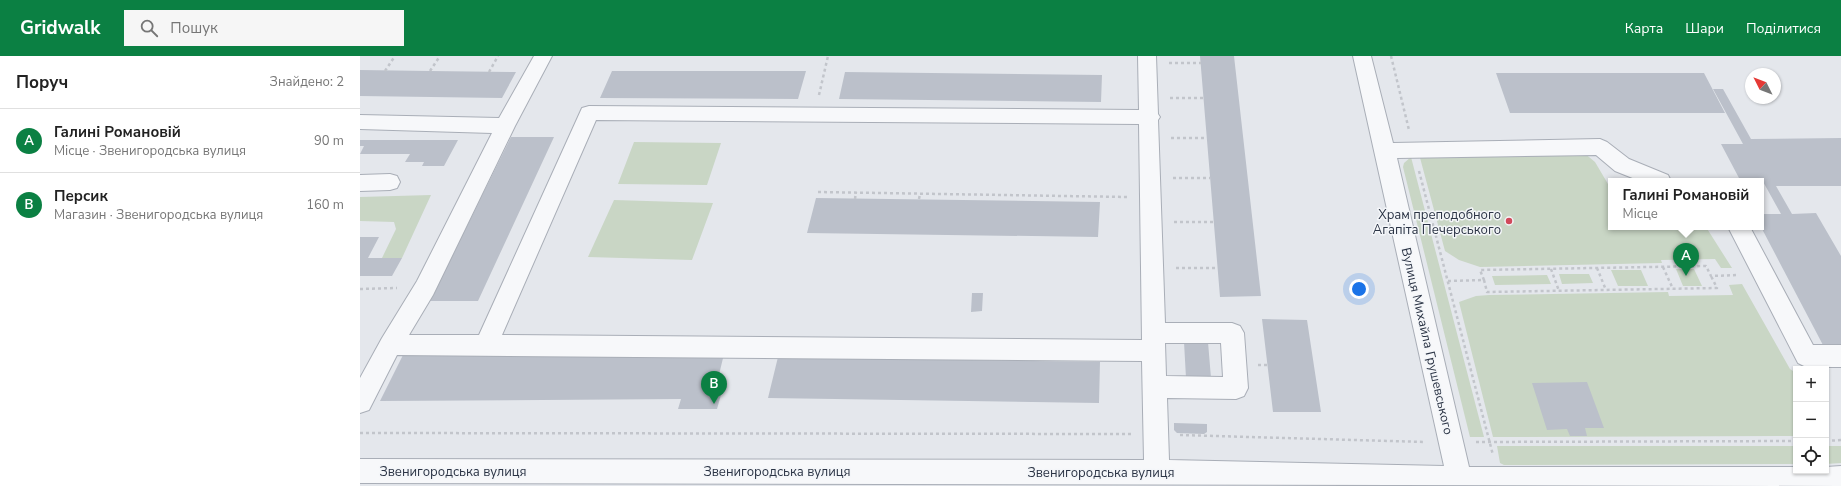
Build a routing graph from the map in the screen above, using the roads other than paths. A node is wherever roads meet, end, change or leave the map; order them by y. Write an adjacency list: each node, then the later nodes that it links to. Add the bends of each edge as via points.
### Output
1 (543, 56): 6 (street)
2 (1362, 56): 7 (street, Вулиця Михайла Грушевського)
3 (1147, 59): 4 (street)
4 (1150, 118): 12 (street); 14 (street, via 589,113)
5 (360, 122): 6 (street)
6 (505, 126): 13 (street, via 425,288)
7 (1385, 150): 8 (street, via 1600,147 1622,165); 22 (street, Вулиця Михайла Грушевського)
8 (1654, 178)
9 (390, 182): 10 (street)
10 (360, 183)
11 (1741, 230): 15 (street, via 1806,356)
12 (1154, 342): 14 (street); 16 (street); 16 (street, via 1232,333 1236,388)
13 (390, 345): 14 (street); 17 (street)
14 (486, 346)
15 (1841, 356)
16 (1155, 387): 20 (street)
17 (360, 402)
18 (360, 471): 19 (street, Звенигородська вулиця)
19 (419, 478): 20 (street, Звенигородська вулиця)
20 (1157, 479): 22 (street, Звенигородська вулиця)
21 (1841, 479): 23 (street, Звенигородська вулиця)
22 (1460, 482): 23 (street, Звенигородська вулиця, via 1499,480)
23 (1806, 483)

